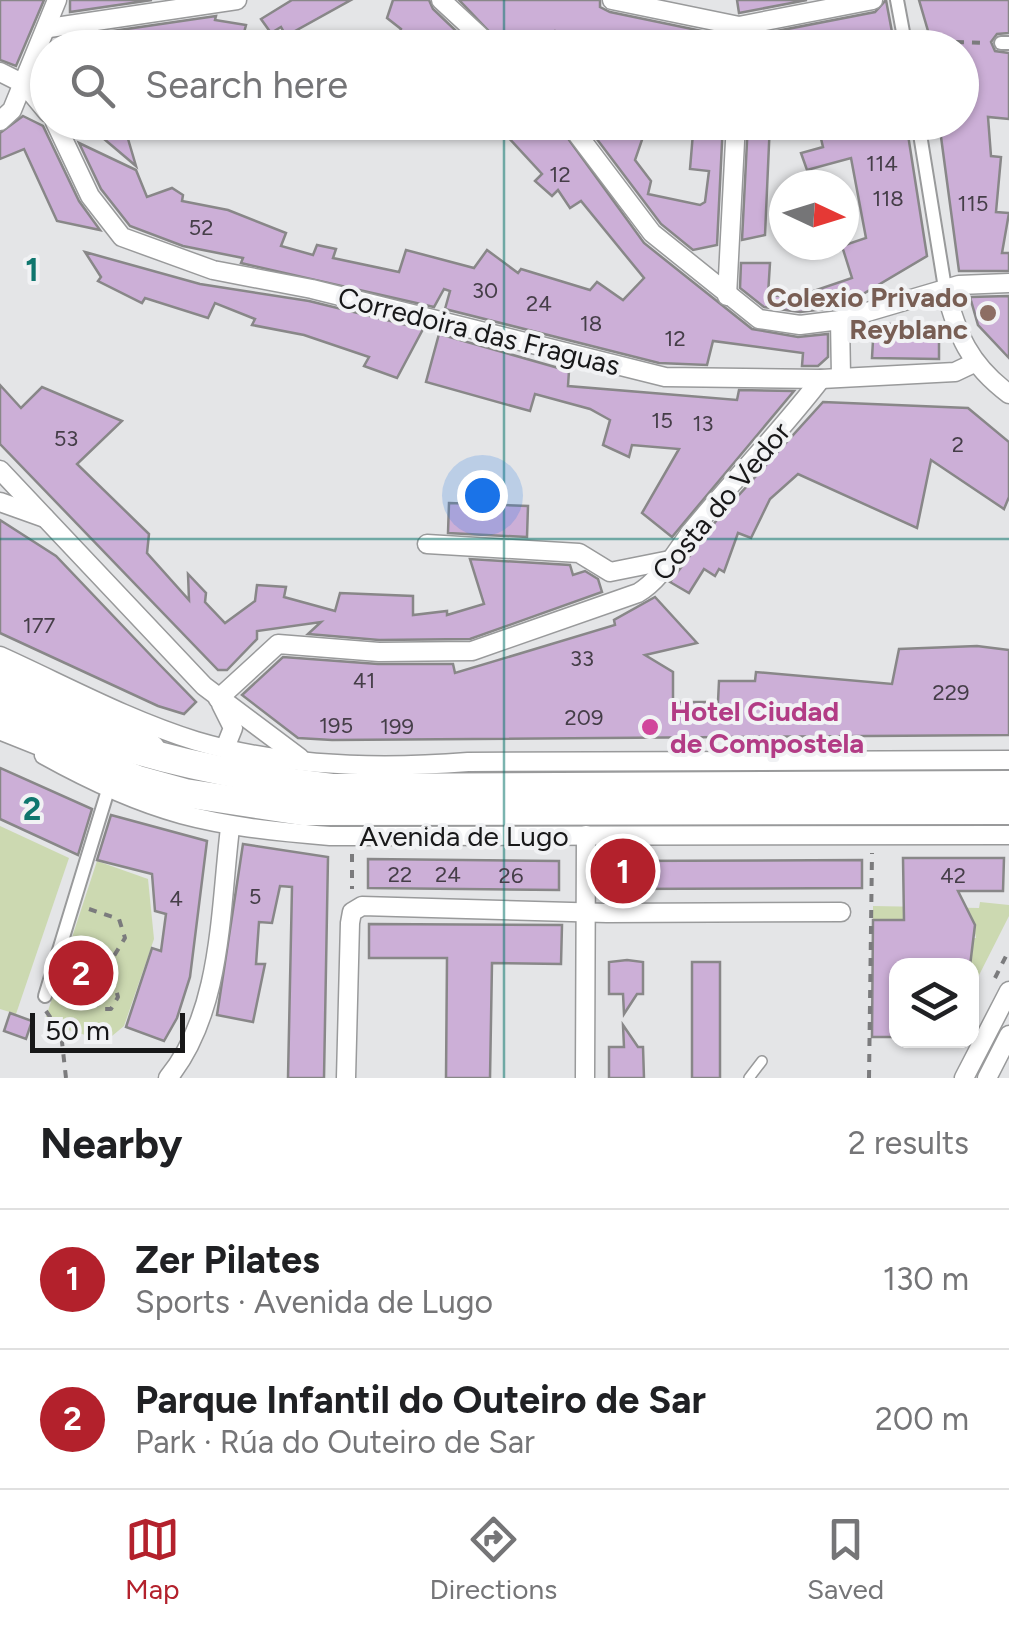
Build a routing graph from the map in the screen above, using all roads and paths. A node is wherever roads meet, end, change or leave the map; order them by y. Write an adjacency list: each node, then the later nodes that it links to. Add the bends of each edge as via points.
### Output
1 (57, 0): 8 (street)
2 (237, 0): 8 (street)
3 (441, 0): 9 (street)
4 (612, 0): 7 (street)
5 (873, 0): 7 (street)
6 (897, 0): 11 (street)
7 (739, 26): 10 (street)
8 (49, 28)
9 (473, 30)
10 (739, 30)
11 (903, 30)
12 (979, 42): 13 (path)
13 (1005, 43)
14 (30, 71): 16 (street)
15 (0, 72): 16 (street)
16 (24, 84): 17 (street); 18 (street)
17 (30, 91)
18 (0, 120)
19 (64, 140): 29 (street, Corredoira das Fraguas, via 90,196 122,237 214,270 665,377)
20 (582, 140): 25 (street, via 652,233)
21 (735, 140): 25 (street)
22 (921, 140): 24 (street)
23 (1009, 283): 24 (street)
24 (945, 288): 26 (street); 27 (street)
25 (727, 296): 26 (street, via 759,319 800,326)
26 (840, 320): 28 (street)
27 (974, 363): 28 (street, Corredoira das Fraguas, via 956,372); 30 (street)
28 (840, 376): 29 (street, Corredoira das Fraguas)
29 (821, 380): 35 (street, Costa do Vedor)
30 (1009, 394)
31 (0, 470): 33 (street)
32 (0, 502): 33 (street)
33 (44, 518): 39 (street)
34 (426, 544): 35 (street, via 579,553 610,572)
35 (670, 560): 39 (street, Costa do Vedor, via 630,597 472,651 278,644)
36 (0, 656): 38 (street)
37 (0, 677): 42 (highway)
38 (94, 699): 42 (highway)
39 (218, 699): 43 (street, via 232,728); 45 (street)
40 (0, 700): 42 (main road, Avenida de Lugo)
41 (0, 728): 47 (street, Avenida de Lugo); 49 (main road, Avenida de Lugo, via 185,793 302,811)
42 (128, 734): 43 (street, Avenida de Lugo); 46 (main road, Avenida de Lugo, via 265,780 332,788)
43 (225, 748): 45 (street, Avenida de Lugo)
44 (1009, 760): 45 (street, Avenida de Lugo)
45 (305, 762)
46 (1009, 785)
47 (108, 790): 50 (street, Avenida de Lugo); 55 (street)
48 (1009, 810): 51 (main road, Avenida de Lugo)
49 (794, 823): 51 (main road, Avenida de Lugo); 52 (street, Avenida de Lugo)
50 (230, 828): 52 (street, Avenida de Lugo, via 352,837); 65 (street, via 207,1000 191,1050)
51 (863, 832): 53 (street, Avenida de Lugo); 69 (path)
52 (586, 835): 57 (street)
53 (1009, 835)
54 (352, 854): 56 (path)
55 (75, 905): 60 (street); 61 (path, via 119,920 124,938 109,964 118,996 111,1009 101,1009)
56 (352, 912): 57 (street, via 368,905); 66 (street)
57 (584, 912): 58 (street); 67 (street)
58 (841, 912)
59 (1009, 991): 70 (street)
60 (45, 996): 64 (path, via 61,1034)
61 (92, 997)
62 (1009, 1035): 71 (street)
63 (762, 1061): 68 (lane)
64 (66, 1078)
65 (168, 1078)
66 (346, 1078)
67 (585, 1078)
68 (750, 1078)
69 (870, 1078)
70 (964, 1078)
71 (986, 1078)

